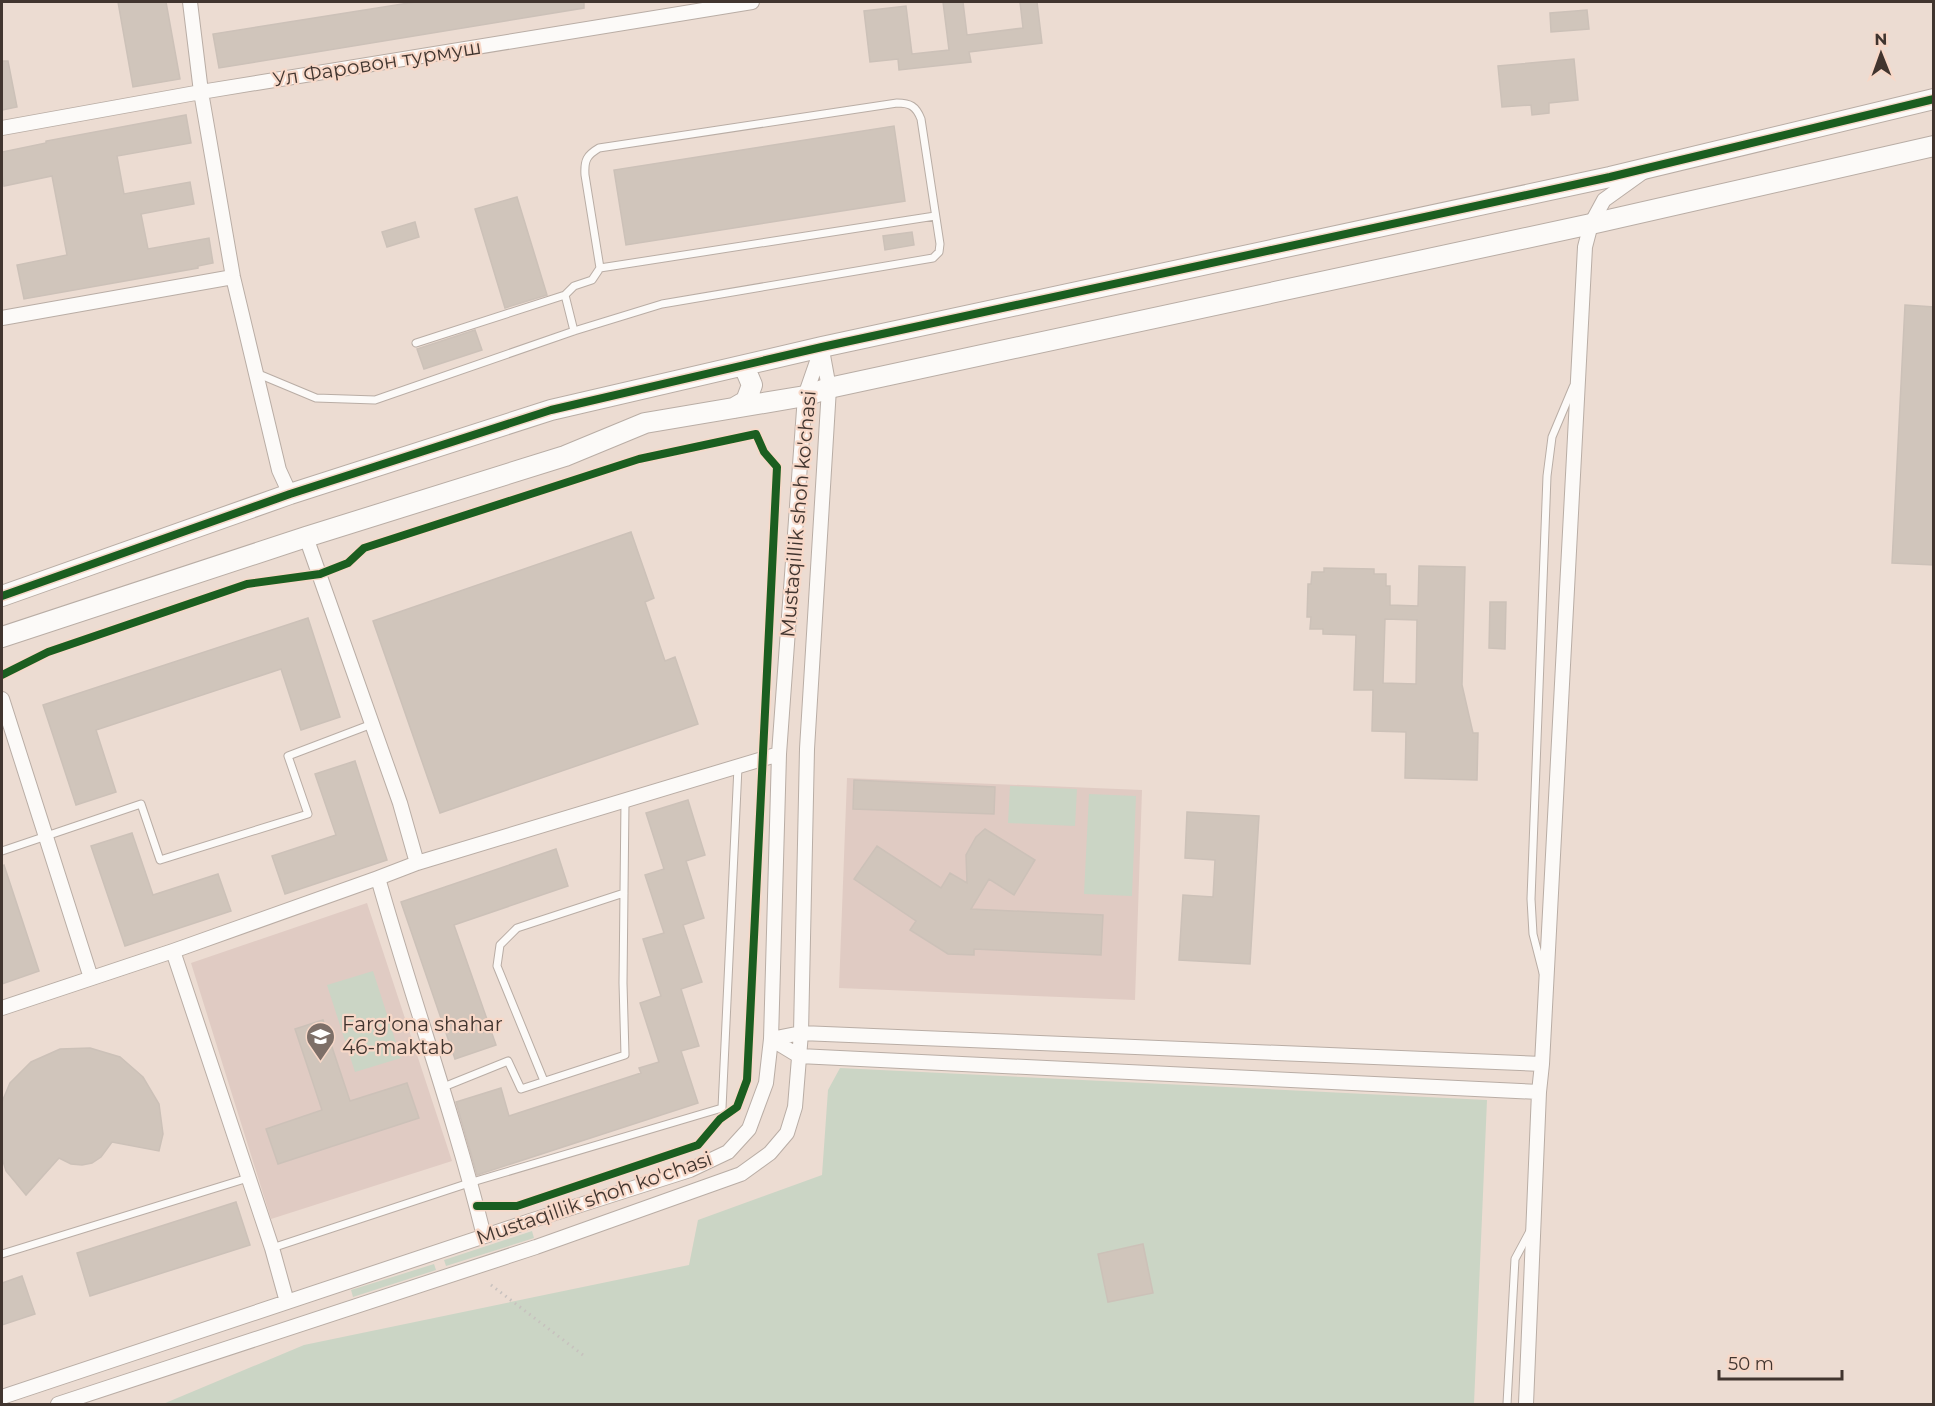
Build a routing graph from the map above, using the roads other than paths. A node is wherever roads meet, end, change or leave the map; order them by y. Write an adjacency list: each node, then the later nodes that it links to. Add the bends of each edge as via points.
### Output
1 (190, 2): 3 (street)
2 (752, 2): 3 (street, Ул Фаровон турмуш)
3 (201, 92): 5 (street, Ул Фаровон турмуш); 11 (street)
4 (1934, 99): 7 (street)
5 (2, 128)
6 (1934, 146): 9 (street)
7 (1649, 168): 9 (street, via 1604,200); 16 (street)
8 (935, 216): 10 (lane); 10 (lane, via 921,119 918,110 908,103 599,148 588,154 584,164); 14 (lane, via 940,244 933,258 662,304)
9 (1591, 224): 19 (street, via 1585,247); 20 (street)
10 (600, 268): 12 (lane, via 592,280 574,286)
11 (233, 277): 13 (street); 18 (street)
12 (565, 295): 14 (lane); 15 (lane)
13 (2, 318)
14 (574, 331): 18 (lane, via 375,400 316,398)
15 (416, 343)
16 (822, 347): 17 (street); 20 (street, Mustaqillik shoh ko'chasi); 21 (street, Mustaqillik shoh ko'chasi)
17 (744, 366): 22 (street, via 752,385 746,401); 23 (street, via 551,410)
18 (256, 373): 23 (street, via 279,470)
19 (1579, 373): 39 (street); 39 (lane, via 1552,437 1548,476 1531,899 1533,934)
20 (830, 388): 21 (street); 41 (street, Mustaqillik shoh ko'chasi, via 807,749)
21 (805, 396): 22 (street); 29 (street, Mustaqillik shoh ko'chasi)
22 (734, 408): 24 (street, via 645,423 565,456)
23 (290, 494): 25 (street)
24 (306, 537): 26 (street); 28 (street)
25 (2, 596)
26 (2, 637)
27 (2, 699): 32 (street)
28 (372, 724): 32 (lane, via 288,756 308,814 160,860 141,804); 34 (street)
29 (779, 754): 30 (street); 42 (street, Mustaqillik shoh ko'chasi)
30 (739, 766): 31 (street); 49 (lane, via 722,1108)
31 (625, 801): 34 (street); 36 (lane)
32 (46, 837): 33 (lane); 38 (street)
33 (2, 851)
34 (417, 863): 35 (street)
35 (378, 878): 37 (street); 46 (street)
36 (624, 893): 45 (lane, via 625,1055); 45 (lane, via 517,928 500,945 497,966)
37 (173, 951): 38 (street); 48 (street)
38 (91, 978): 40 (street)
39 (1547, 988): 44 (street)
40 (2, 1008)
41 (801, 1033): 42 (street); 43 (street, Mustaqillik shoh ko'chasi); 44 (street)
42 (771, 1039): 43 (street); 51 (street, Mustaqillik shoh ko'chasi, via 766,1083 753,1120 728,1152 690,1170)
43 (799, 1056): 47 (street); 56 (street, Mustaqillik shoh ko'chasi, via 795,1107 787,1133 770,1153 741,1174 536,1247)
44 (1542, 1064): 47 (street)
45 (544, 1081): 46 (lane, via 521,1089 508,1060)
46 (441, 1088): 49 (street)
47 (1539, 1092): 50 (street)
48 (248, 1178): 52 (street); 53 (lane)
49 (469, 1183): 51 (street); 52 (lane)
50 (1535, 1220): 57 (lane, via 1515,1259); 58 (street)
51 (484, 1236): 54 (street, Mustaqillik shoh ko'chasi)
52 (272, 1248): 54 (street)
53 (2, 1254)
54 (287, 1302): 55 (street, Mustaqillik shoh ko'chasi)
55 (2, 1397)
56 (58, 1404)
57 (1507, 1404)
58 (1526, 1404)

